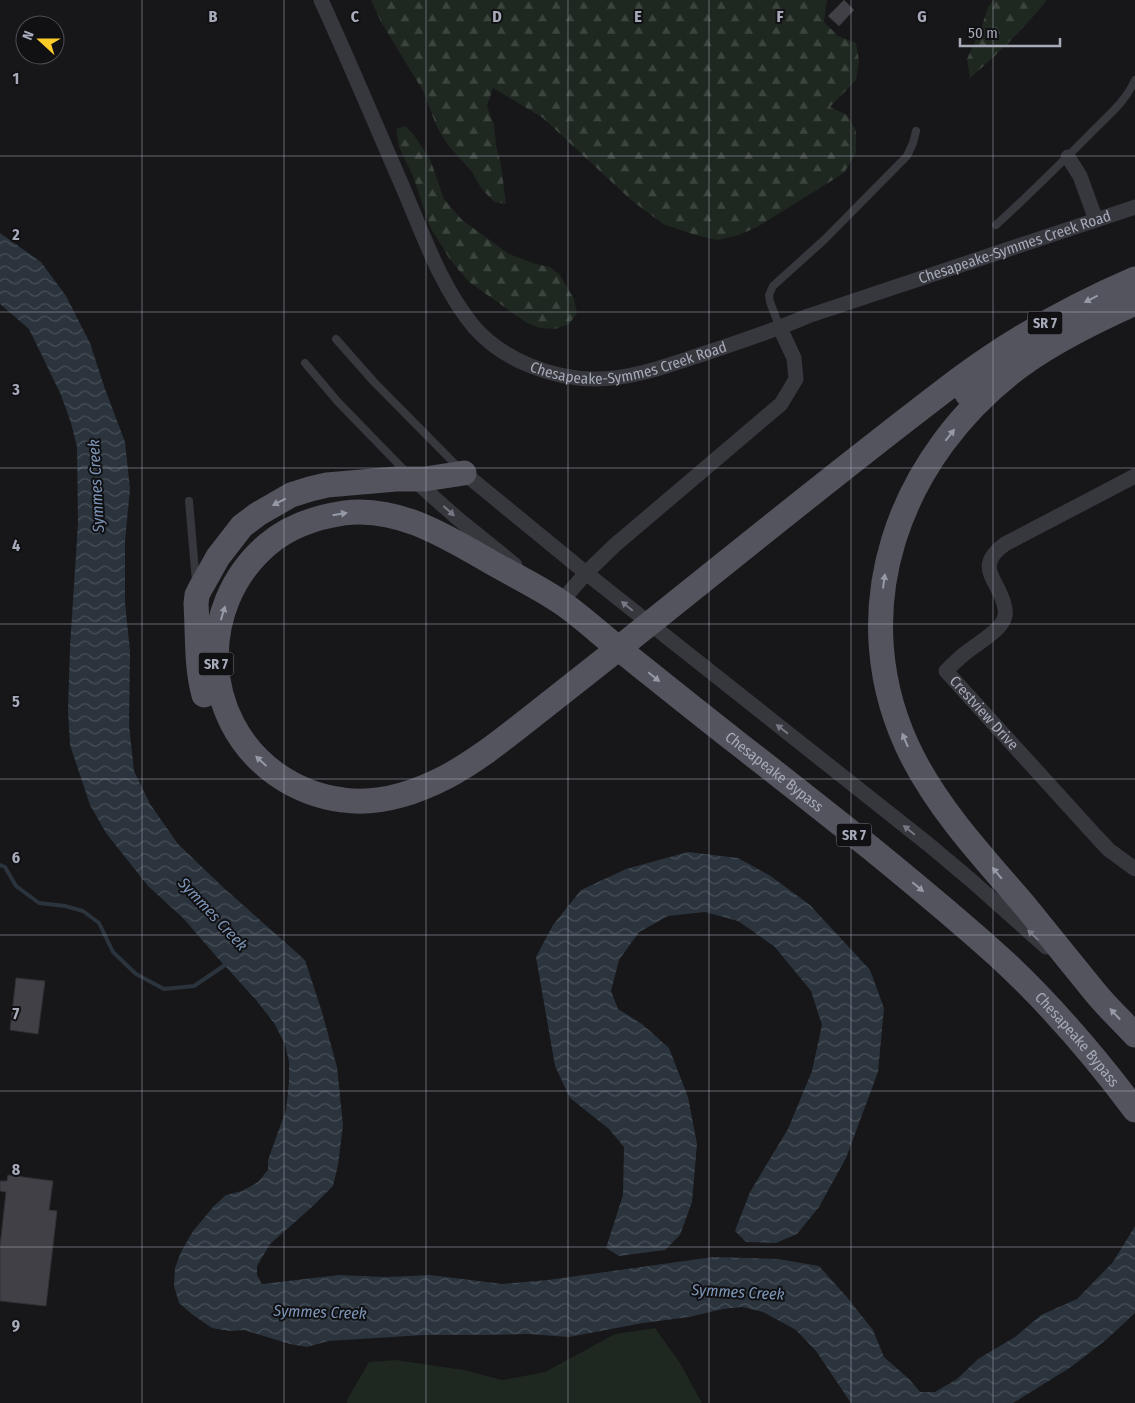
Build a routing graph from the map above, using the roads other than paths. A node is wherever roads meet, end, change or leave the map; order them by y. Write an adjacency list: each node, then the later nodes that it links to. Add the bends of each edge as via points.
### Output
1 (321, 0): 10 (street, Chesapeake-Symmes Creek Road, via 438,272 475,328 491,343 551,373 573,378 617,378 661,368)
2 (1135, 80): 4 (lane, via 1120,104)
3 (916, 131): 10 (lane, via 907,156 773,286 770,302)
4 (1068, 157): 6 (street, via 1080,176); 7 (lane)
5 (1135, 207): 6 (street, Chesapeake-Symmes Creek Road)
6 (1096, 220): 10 (street, Chesapeake-Symmes Creek Road)
7 (996, 224)
8 (1135, 279): 19 (main road, SR 7, one-way to 19, via 1062,314 998,352 911,417)
9 (1135, 303): 13 (main road, SR 7)
10 (780, 328): 18 (street, via 794,358 796,379 781,404)
11 (336, 339): 14 (lane)
12 (305, 363): 16 (lane)
13 (1024, 363): 19 (main road, via 999,373 940,413); 24 (main road, SR 7, one-way to 13, via 955,823 925,778 895,713 881,640 887,561 912,492 953,430)
14 (464, 473): 16 (main road); 18 (street)
15 (1135, 476): 23 (street, Crestview Drive, via 997,550 989,569 1004,602 1005,617 998,628 946,671 1109,850)
16 (413, 479): 20 (main road, one-way to 20, via 327,485 274,504 242,526 218,557); 21 (street, Chesapeake Bypass, one-way to 21)
17 (189, 501): 20 (lane)
18 (586, 573): 21 (street); 24 (street, one-way to 18, via 928,844)
19 (703, 591): 22 (main road, SR 7)
20 (197, 595): 22 (main road, via 202,686 208,712 218,733 244,769 262,784 299,804 321,811 364,817 407,810 429,802 480,775 506,756)
21 (561, 602): 22 (main road, SR 7, one-way to 21, via 429,786 377,800 350,801 300,788 268,768 253,754 227,715 216,670 219,626 236,582 250,563 268,544 288,530 334,515 380,513 418,524); 26 (main road, Chesapeake Bypass / SR 7, one-way to 26, via 959,921 1049,1006)
22 (571, 696)
23 (1135, 868)
24 (1095, 992): 25 (main road, SR 7, one-way to 24)
25 (1135, 1035)
26 (1128, 1102)

